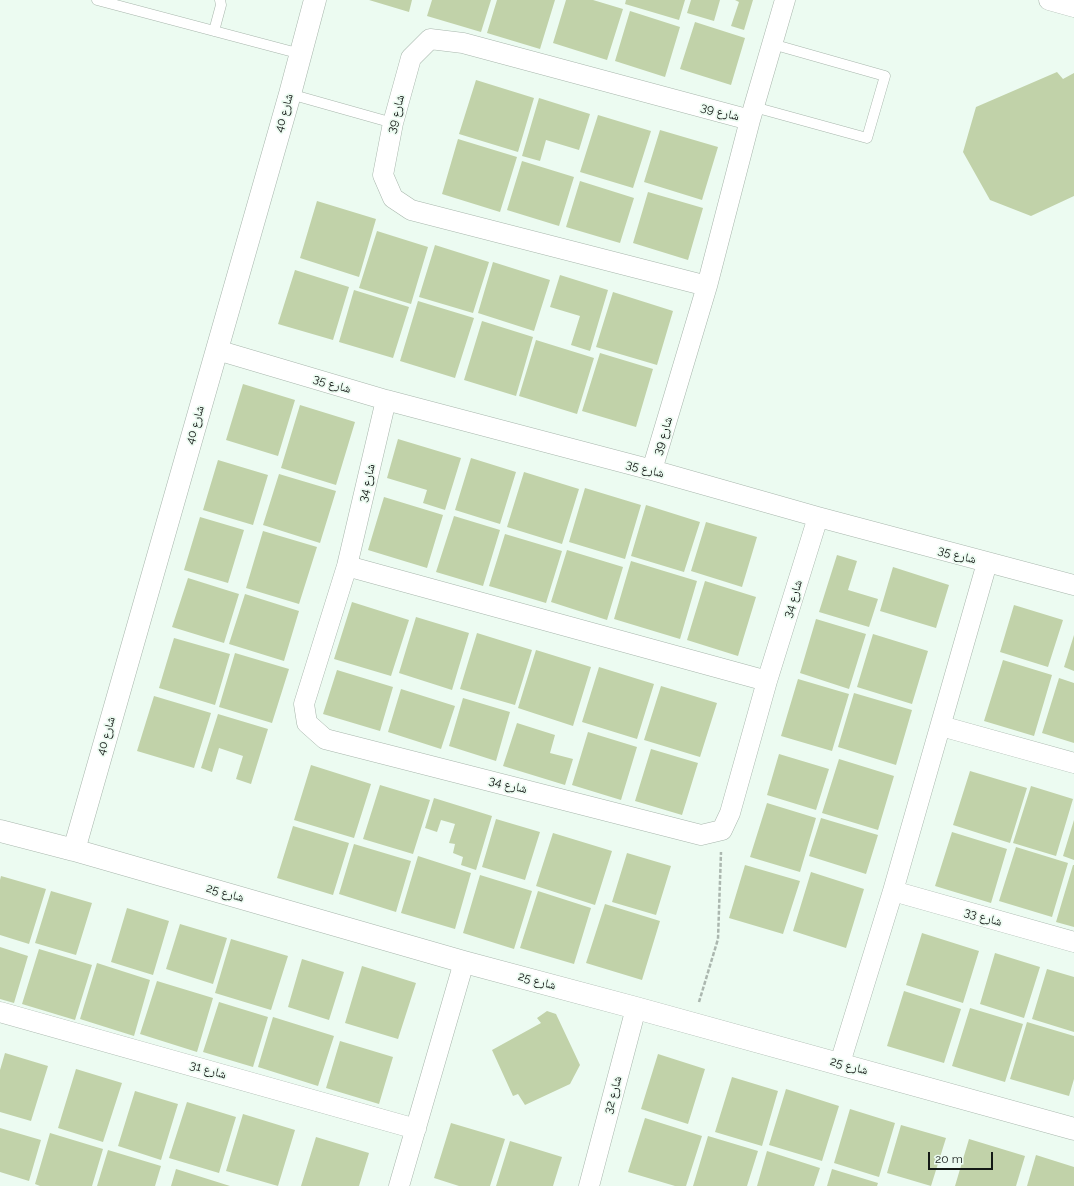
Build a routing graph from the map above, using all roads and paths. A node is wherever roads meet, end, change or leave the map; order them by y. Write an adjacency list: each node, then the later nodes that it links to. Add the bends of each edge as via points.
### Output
1 (98, 0): 7 (lane)
2 (220, 0): 7 (lane)
3 (315, 0): 9 (street, شارع 40)
4 (785, 0): 8 (street, شارع 39)
5 (1049, 0): 6 (street)
6 (1074, 7)
7 (214, 31): 9 (lane)
8 (772, 44): 11 (street, شارع 39); 11 (lane, via 884,76 867,138)
9 (301, 54): 10 (street, شارع 40)
10 (290, 94): 12 (lane); 14 (street, شارع 40)
11 (752, 114): 12 (street, شارع 39, via 463,43 430,40 411,58); 13 (street, شارع 39)
12 (393, 123): 13 (street, شارع 39, via 383,175 393,198 411,210)
13 (707, 286): 16 (street, شارع 39)
14 (217, 350): 15 (street, شارع 35); 26 (street, شارع 40)
15 (386, 400): 16 (street, شارع 35); 19 (street, شارع 34)
16 (652, 470): 17 (street, شارع 35)
17 (818, 517): 18 (street, شارع 35); 21 (street, شارع 34)
18 (988, 563): 20 (street, شارع 35); 22 (street)
19 (347, 566): 21 (street); 24 (street, شارع 34, via 304,704 307,723 325,739 701,835)
20 (1074, 585)
21 (767, 681): 24 (street, شارع 34, via 730,812)
22 (941, 726): 23 (street); 27 (street)
23 (1074, 763)
24 (722, 830): 32 (path, via 718,939)
25 (0, 831): 26 (street, شارع 25)
26 (74, 850): 29 (street, شارع 25)
27 (893, 891): 28 (street, شارع 33); 33 (street)
28 (1074, 942)
29 (464, 962): 30 (street, شارع 25); 34 (street)
30 (636, 1008): 32 (street, شارع 25); 36 (street, شارع 32)
31 (0, 1012): 34 (street, شارع 31)
32 (693, 1023): 33 (street, شارع 25)
33 (840, 1063): 35 (street, شارع 25)
34 (416, 1129): 37 (street)
35 (1074, 1129)
36 (594, 1185)
37 (399, 1186)

